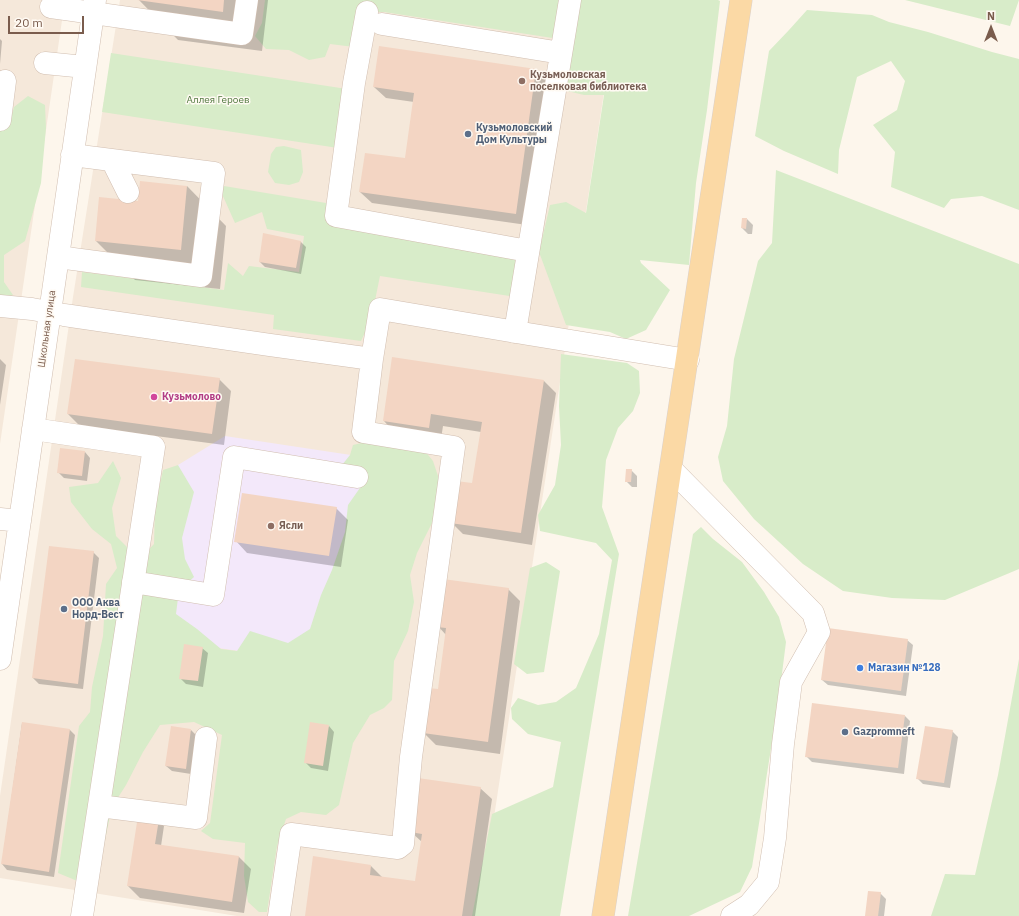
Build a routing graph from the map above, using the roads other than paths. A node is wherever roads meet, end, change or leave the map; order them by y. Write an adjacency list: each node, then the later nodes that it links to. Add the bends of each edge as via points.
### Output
1 (247, 0): 4 (street, via 242,34)
2 (570, 0): 6 (street)
3 (741, 0): 20 (main road)
4 (94, 6): 5 (street); 8 (street, Школьная улица)
5 (51, 7)
6 (561, 53): 14 (street); 14 (street, via 375,18 354,83 336,216)
7 (45, 63): 8 (street)
8 (85, 68): 11 (street, Школьная улица)
9 (4, 81): 10 (street)
10 (0, 120)
11 (72, 155): 12 (street); 15 (street, Школьная улица)
12 (112, 160): 13 (street); 15 (street, via 214,173 201,276)
13 (128, 192)
14 (528, 251): 18 (street)
15 (58, 257): 17 (street, Школьная улица)
16 (0, 306): 17 (street)
17 (50, 312): 19 (street); 21 (street, Школьная улица)
18 (515, 332): 19 (street, via 380,309); 20 (street)
19 (372, 358): 30 (street, via 363,432 454,447 411,757 403,844 398,848 291,834)
20 (688, 360): 22 (main road)
21 (33, 429): 24 (street, Школьная улица); 25 (street, via 154,447)
22 (671, 469): 31 (main road); 32 (street, via 813,613 819,632 791,682 768,882 749,905)
23 (357, 477): 25 (street, via 234,457 213,595)
24 (10, 520): 26 (street, Школьная улица)
25 (133, 582): 28 (street)
26 (0, 659)
27 (206, 738): 28 (street, via 196,818)
28 (99, 806): 29 (street)
29 (82, 916)
30 (279, 916)
31 (603, 916)
32 (732, 916)

